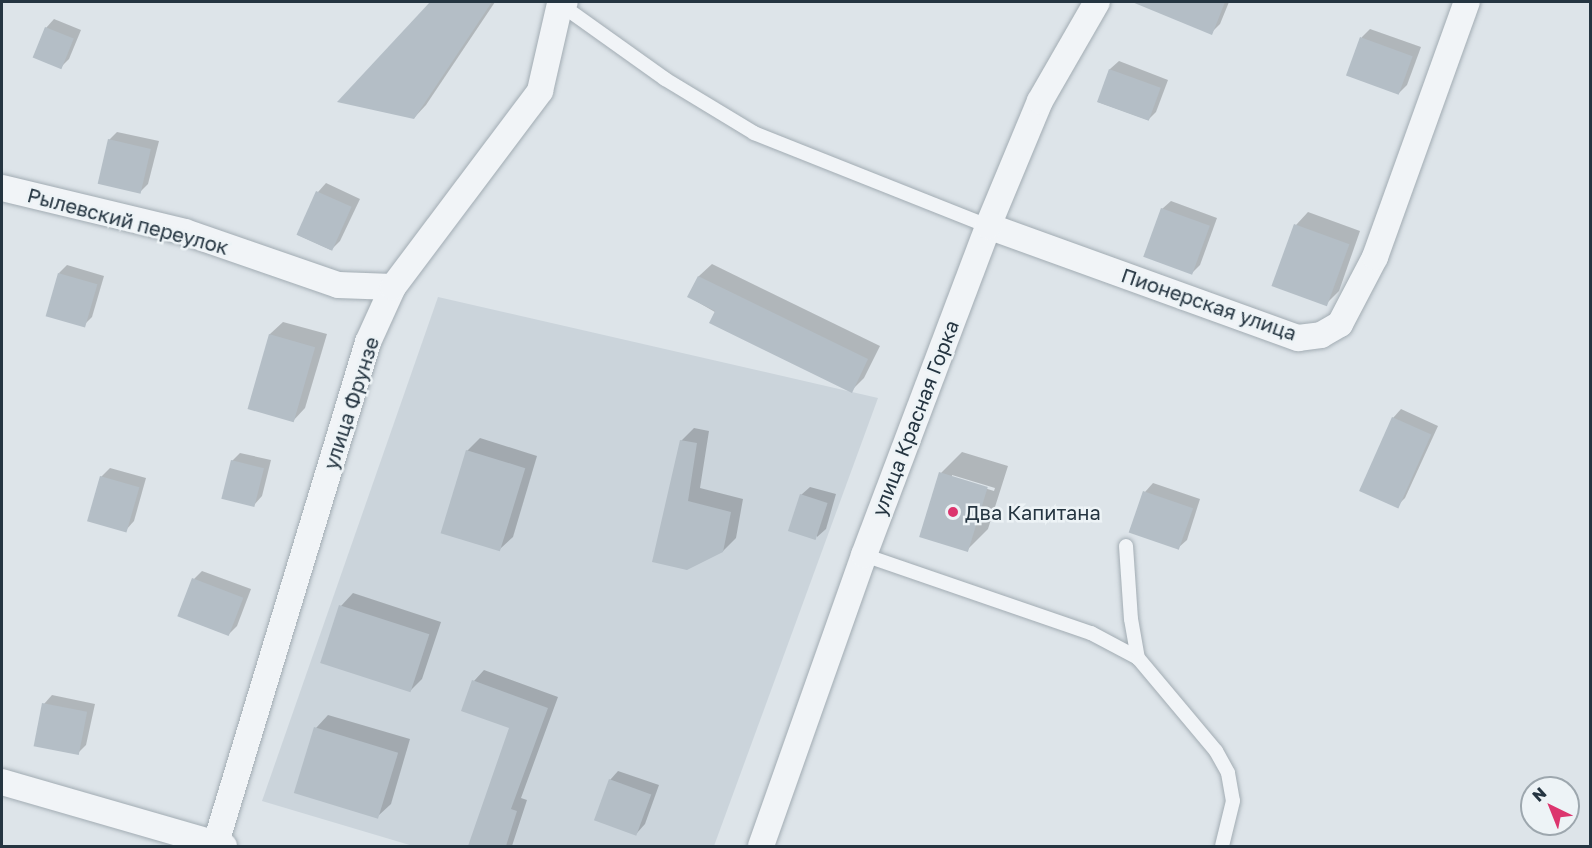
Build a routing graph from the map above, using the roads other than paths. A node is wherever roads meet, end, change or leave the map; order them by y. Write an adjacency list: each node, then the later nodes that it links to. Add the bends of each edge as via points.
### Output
1 (561, 2): 5 (lane, via 665,79 754,133); 6 (street, улица Фрунзе, via 540,91)
2 (1097, 2): 5 (street, улица Красная Горка, via 1040,101)
3 (1467, 2): 5 (street, Пионерская улица, via 1375,257 1340,324 1321,335 1298,338)
4 (2, 188): 6 (street, Рылевский переулок, via 185,232 338,285)
5 (988, 226): 8 (street, улица Красная Горка)
6 (393, 287): 11 (street, улица Фрунзе, via 368,342)
7 (1126, 546): 9 (lane)
8 (864, 555): 9 (lane, via 1091,633); 12 (street, улица Красная Горка)
9 (1138, 658): 13 (lane, via 1216,751 1228,773 1233,801)
10 (2, 782): 11 (street)
11 (219, 846)
12 (762, 846)
13 (1222, 846)

